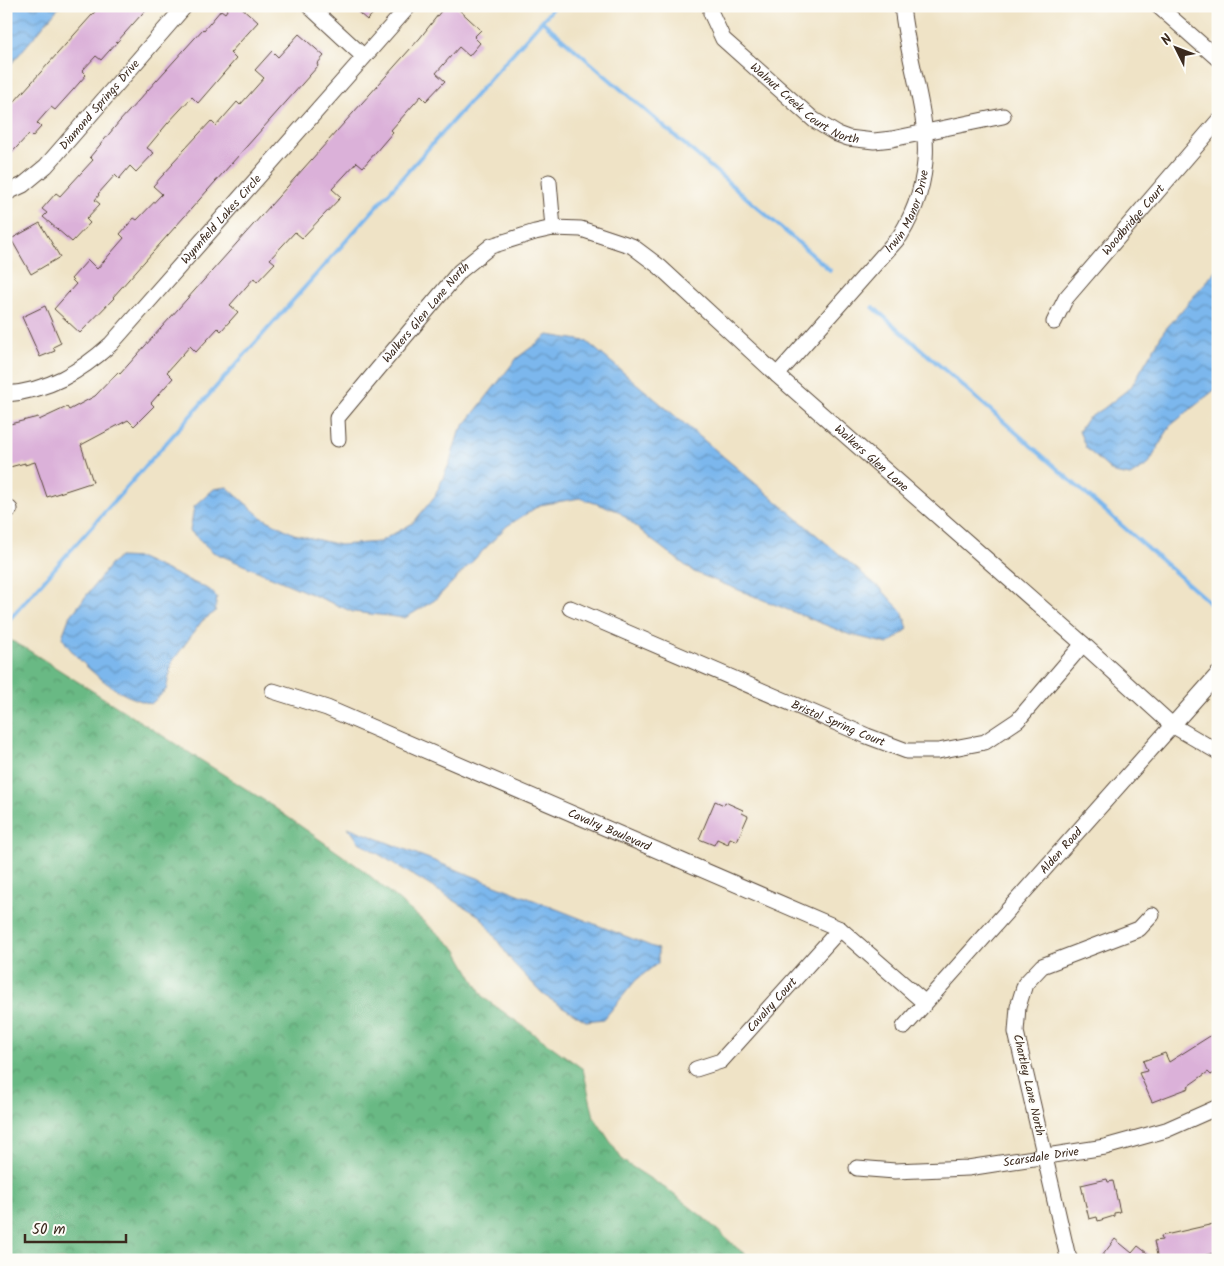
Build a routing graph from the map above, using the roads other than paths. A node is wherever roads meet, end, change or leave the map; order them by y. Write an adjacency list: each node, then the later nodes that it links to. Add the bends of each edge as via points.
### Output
1 (185, 6): 13 (street, Diamond Springs Drive, via 46,166 23,185)
2 (309, 6): 7 (street)
3 (409, 6): 7 (street, Wynnfield Lakes Circle)
4 (902, 6): 11 (street, Irwin Manor Drive)
5 (1158, 6): 8 (street)
6 (711, 13): 11 (street, Walnut Creek Court North, via 723,38 814,120 837,134 874,141)
7 (364, 56): 17 (street, Wynnfield Lakes Circle, via 111,344 70,375 42,387)
8 (1218, 59)
9 (1003, 116): 11 (street, Walnut Creek Court North)
10 (1218, 121): 15 (street, Woodbridge Court, via 1066,298)
11 (926, 132): 16 (street, Irwin Manor Drive, via 922,184 905,228)
12 (548, 182): 14 (street)
13 (6, 193)
14 (553, 228): 16 (street, Walkers Glen Lane, via 581,229 632,246 660,267); 18 (street, Walkers Glen Lane North, via 491,246 460,271 337,418)
15 (1054, 322)
16 (777, 375): 20 (street, Walkers Glen Lane)
17 (6, 394)
18 (338, 438)
19 (570, 608): 20 (street, Bristol Spring Court, via 907,751 938,751 985,742 1018,720)
20 (1083, 644): 23 (street, Walkers Glen Lane)
21 (1218, 674): 23 (street, Alden Road)
22 (273, 691): 26 (street, Cavalry Boulevard, via 327,708)
23 (1172, 725): 24 (street, Walkers Glen Lane); 27 (street, Alden Road)
24 (1218, 752)
25 (1152, 915): 31 (street, Chartley Lane North, via 1139,929 1042,966 1025,984 1018,1007 1016,1032)
26 (840, 929): 27 (street, Cavalry Boulevard); 29 (street, Cavalry Court, via 721,1061)
27 (925, 1003): 28 (street, Alden Road)
28 (904, 1026)
29 (696, 1069)
30 (1218, 1107): 31 (street, Scarsdale Drive, via 1166,1130 1105,1147)
31 (1046, 1155): 32 (street, Scarsdale Drive, via 968,1168); 33 (street, Chartley Lane North)
32 (857, 1168)
33 (1070, 1260)

